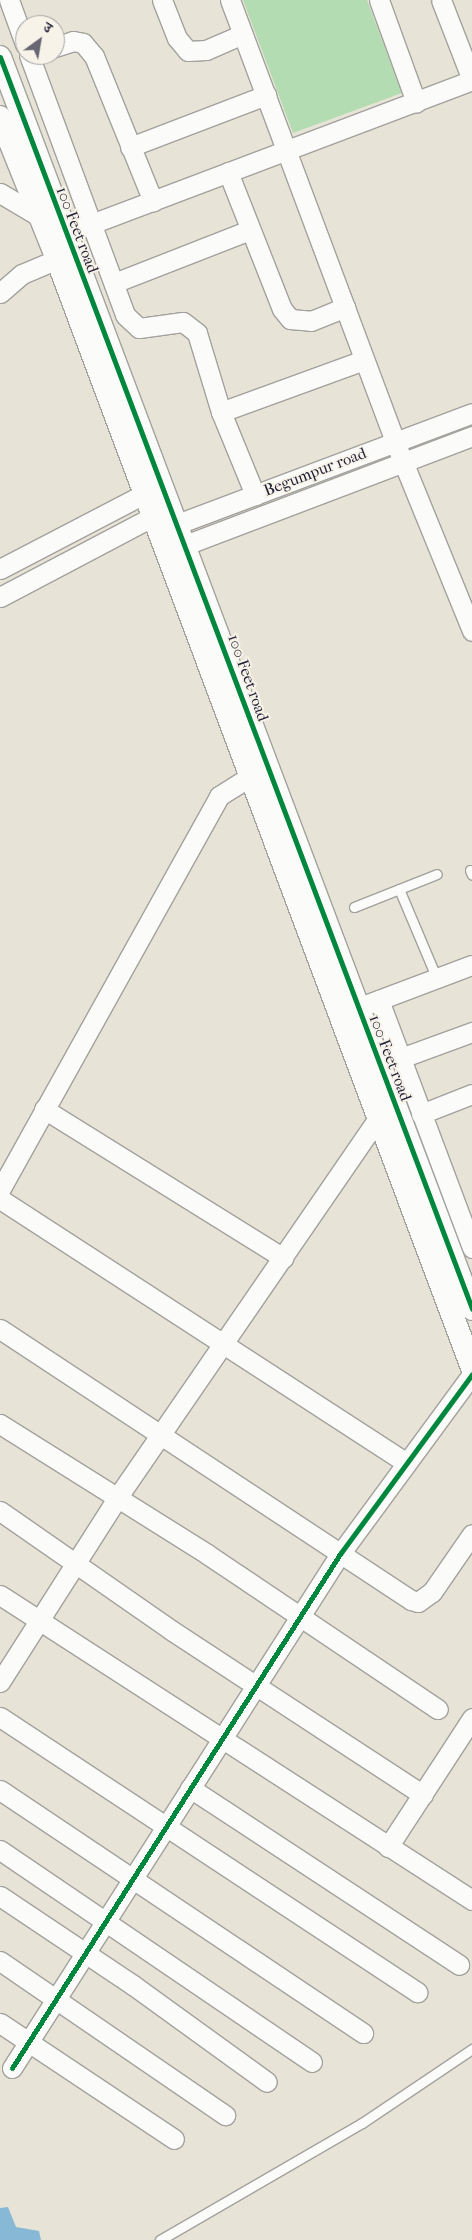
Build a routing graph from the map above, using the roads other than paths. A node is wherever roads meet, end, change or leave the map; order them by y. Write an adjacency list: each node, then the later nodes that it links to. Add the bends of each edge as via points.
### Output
1 (9, 0): 6 (street)
2 (162, 0): 7 (street, via 177,38 188,51 206,50)
3 (230, 0): 7 (street)
4 (379, 0): 13 (street)
5 (441, 0): 11 (street)
6 (15, 16)
7 (243, 34): 12 (street)
8 (65, 44): 15 (street, via 83,43 94,56)
9 (0, 57): 23 (street, 100 Feet road)
10 (33, 65): 21 (street)
11 (472, 80): 13 (street)
12 (266, 94): 15 (street); 16 (street)
13 (416, 102): 16 (street)
14 (0, 117): 20 (street, 100 Feet road)
15 (130, 147): 19 (street)
16 (286, 150): 17 (street); 27 (street)
17 (228, 172): 19 (street); 22 (street)
18 (0, 193): 20 (street)
19 (153, 201): 21 (street)
20 (39, 217): 23 (street); 24 (street, 100 Feet road)
21 (92, 224): 23 (street); 25 (street)
22 (250, 230): 25 (street); 27 (street, via 282,309 290,319 311,321)
23 (64, 232): 36 (street, 100 Feet road)
24 (57, 259): 26 (street, via 22,274); 34 (street, 100 Feet road)
25 (114, 283): 29 (street, via 131,324 139,328 172,322 190,325 202,346)
26 (0, 293)
27 (345, 307): 28 (street)
28 (364, 360): 29 (street); 32 (street)
29 (221, 412): 35 (street)
30 (472, 413): 32 (street, Begumpur road)
31 (472, 436): 33 (street, Begumpur road)
32 (395, 442): 33 (street); 35 (street, Begumpur road)
33 (403, 461): 36 (street, Begumpur road); 39 (street)
34 (144, 494): 36 (street, 100 Feet road); 37 (street)
35 (255, 495): 36 (street, Begumpur road)
36 (168, 534): 38 (street); 40 (street, 100 Feet road); 47 (street, 100 Feet road)
37 (0, 569)
38 (0, 597)
39 (472, 631)
40 (249, 777): 51 (street, via 219,796); 53 (street, 100 Feet road)
41 (437, 874): 42 (lane)
42 (399, 889): 43 (lane); 45 (lane)
43 (354, 907)
44 (472, 965): 45 (street)
45 (437, 979): 46 (street)
46 (379, 1000): 47 (street); 49 (street)
47 (358, 1008): 58 (street, 100 Feet road)
48 (472, 1032): 49 (street)
49 (401, 1058): 52 (street)
50 (472, 1094): 52 (street)
51 (44, 1109): 54 (street); 57 (street)
52 (421, 1114): 56 (street)
53 (378, 1118): 57 (street); 58 (street, 100 Feet road)
54 (0, 1190)
55 (0, 1199): 60 (street)
56 (472, 1248)
57 (283, 1258): 60 (street)
58 (464, 1297): 61 (street, 100 Feet road)
59 (0, 1329): 64 (street)
60 (222, 1346): 64 (street); 65 (street)
61 (472, 1368)
62 (472, 1374): 65 (street)
63 (0, 1424): 66 (street)
64 (162, 1434): 66 (street); 69 (street)
65 (405, 1462): 69 (street)
66 (117, 1498): 70 (street); 72 (street)
67 (0, 1511): 70 (street)
68 (472, 1534): 69 (street, via 432,1592 418,1602)
69 (340, 1554): 72 (street)
70 (77, 1562): 73 (street); 76 (street)
71 (0, 1595): 73 (street)
72 (299, 1616): 76 (street); 77 (street)
73 (40, 1620): 74 (street); 80 (street)
74 (6, 1660): 75 (street)
75 (0, 1682)
76 (255, 1686): 80 (street); 83 (street)
77 (438, 1708)
78 (0, 1717): 84 (street)
79 (472, 1718): 83 (street)
80 (222, 1740): 81 (street); 85 (street)
81 (190, 1788): 84 (street); 93 (street)
82 (0, 1790): 87 (street)
83 (423, 1795): 85 (street)
84 (166, 1829): 87 (street); 94 (street)
85 (388, 1847): 89 (street)
86 (0, 1850): 90 (street)
87 (133, 1881): 90 (street); 97 (street, via 245,1951)
88 (0, 1896): 91 (street)
89 (472, 1900)
90 (106, 1922): 91 (street); 100 (street)
91 (87, 1953): 95 (street); 102 (street)
92 (0, 1961): 95 (street)
93 (458, 1965)
94 (417, 1992)
95 (56, 1999): 98 (street); 103 (street)
96 (0, 2023): 98 (street)
97 (363, 2033)
98 (28, 2042): 101 (street); 104 (street)
99 (472, 2048): 105 (lane, via 362,2123)
100 (312, 2062)
101 (12, 2068)
102 (267, 2082)
103 (224, 2115)
104 (174, 2139)
105 (160, 2240)

